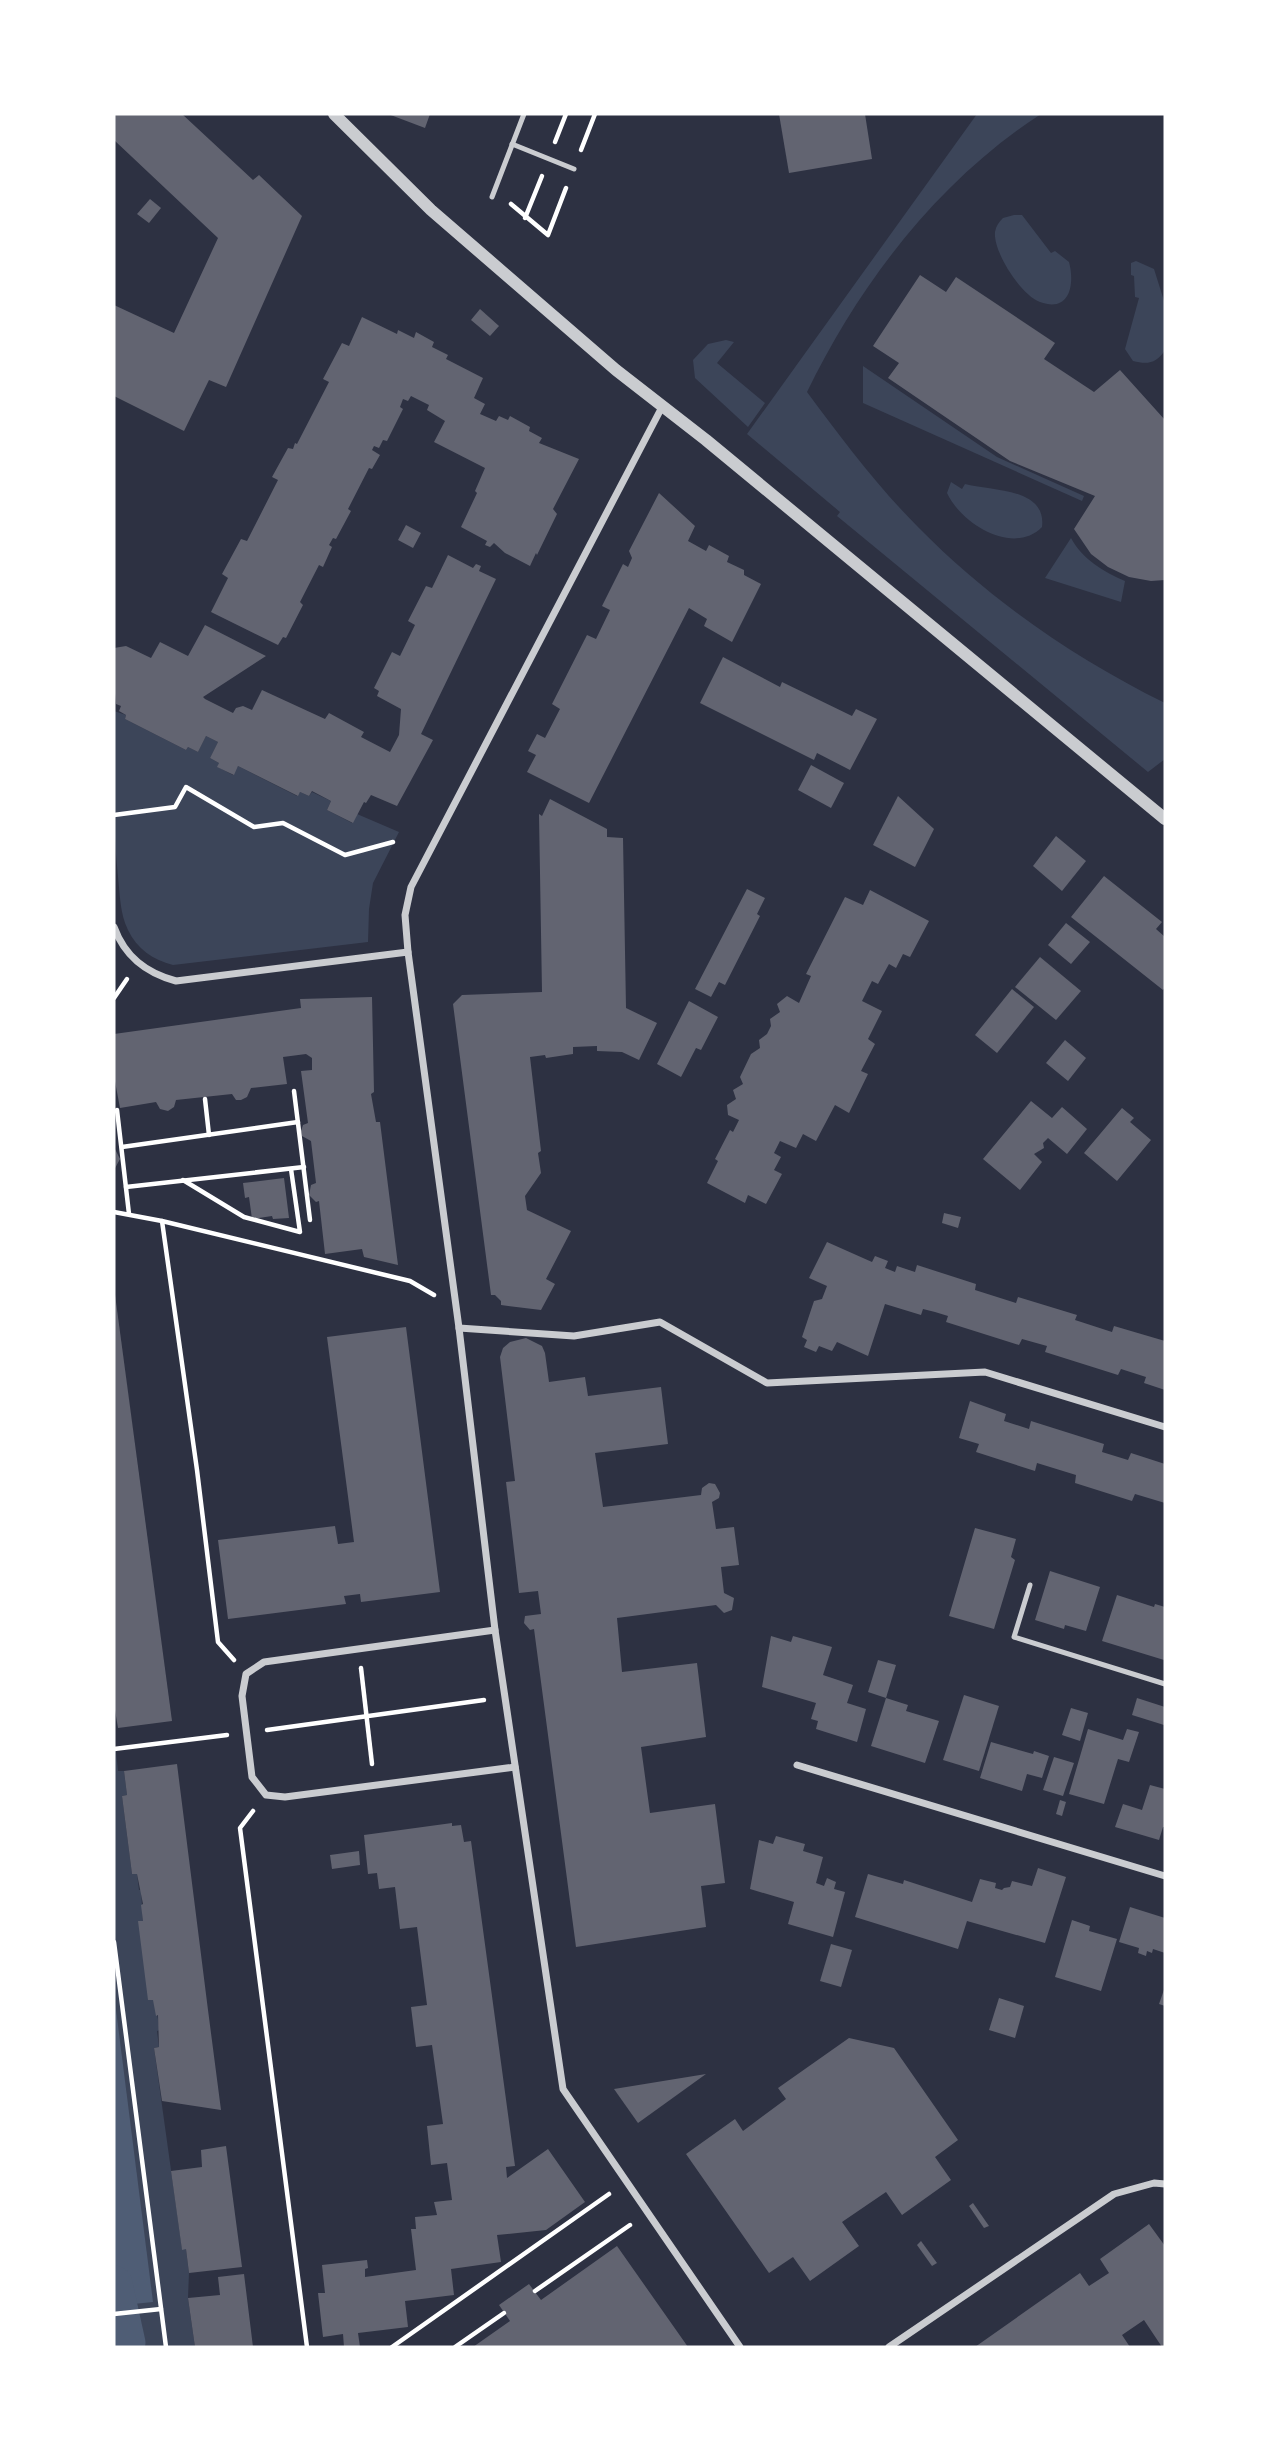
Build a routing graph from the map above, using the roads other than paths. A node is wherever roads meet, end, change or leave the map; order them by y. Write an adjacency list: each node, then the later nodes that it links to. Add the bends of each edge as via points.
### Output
1 (334, 114): 6 (street, via 431,210)
2 (524, 114): 3 (lane)
3 (512, 144): 4 (lane); 5 (lane)
4 (574, 169)
5 (492, 197)
6 (662, 407): 7 (street); 9 (street, via 411,887 405,915)
7 (1165, 819)
8 (114, 927): 9 (street, via 124,949 138,964 176,981)
9 (408, 952): 10 (street)
10 (460, 1328): 11 (street, via 574,1336 660,1322 767,1383 985,1372); 13 (street)
11 (1165, 1427)
12 (1030, 1585): 14 (lane, via 1014,1637)
13 (495, 1630): 16 (street); 16 (street, via 264,1662 246,1674 242,1696 252,1777 266,1795 285,1797)
14 (1165, 1684)
15 (797, 1765): 17 (street)
16 (515, 1767): 19 (street, via 563,2090)
17 (1165, 1876)
18 (1165, 2184): 20 (street, via 1114,2194)
19 (740, 2347)
20 (889, 2347)

